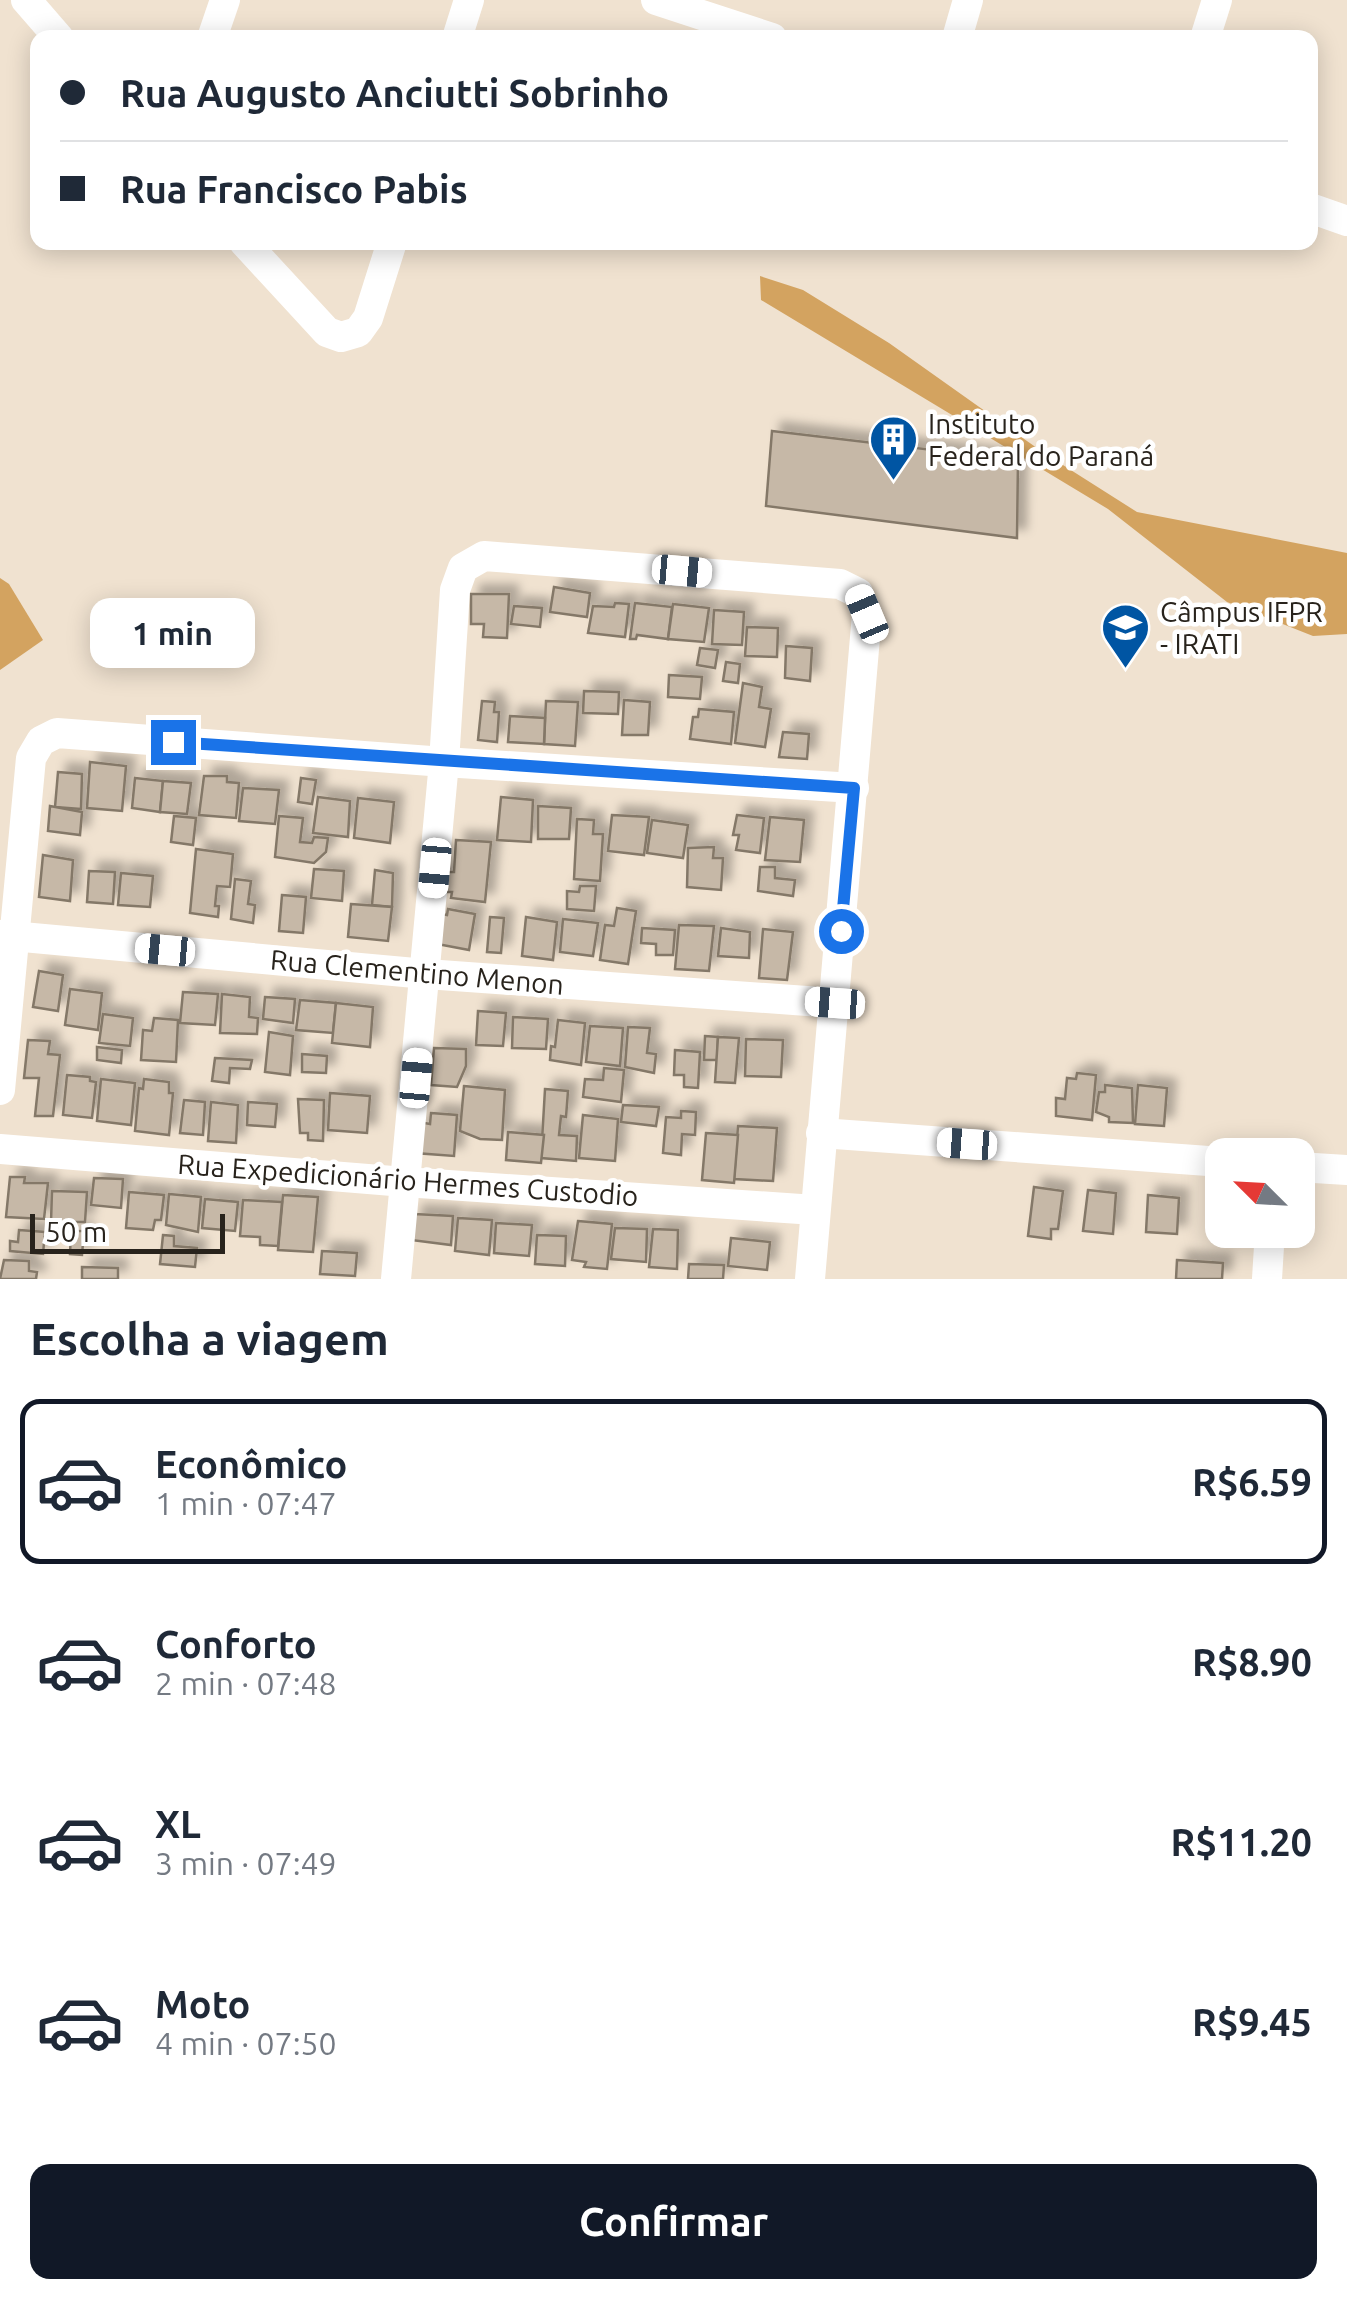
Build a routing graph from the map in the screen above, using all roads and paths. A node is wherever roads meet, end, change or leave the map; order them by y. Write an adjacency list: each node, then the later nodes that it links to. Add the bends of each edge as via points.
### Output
1 (26, 0): 8 (street)
2 (225, 0): 9 (street)
3 (469, 0): 10 (street)
4 (656, 0): 7 (street)
5 (968, 0): 12 (street)
6 (1216, 0): 13 (street)
7 (712, 19): 11 (street)
8 (52, 30)
9 (215, 30)
10 (460, 30)
11 (747, 30)
12 (959, 30)
13 (1207, 30)
14 (1318, 211): 15 (street)
15 (1347, 221)
16 (251, 250): 17 (street, via 327,332 341,338 358,332 368,318)
17 (389, 250)
18 (444, 762): 19 (street); 19 (street, via 455,590 463,568 484,556 840,584 858,593 867,614); 20 (street, via 57,733 42,740 32,758); 21 (street)
19 (854, 788): 22 (street)
20 (8, 935): 21 (street, Rua Clementino Menon); 23 (street)
21 (426, 974): 22 (street, Rua Clementino Menon); 29 (street)
22 (835, 1003): 24 (street)
23 (0, 1090)
24 (821, 1133): 26 (street); 30 (street)
25 (0, 1148): 29 (street, Rua Expedicionário Hermes Custodio)
26 (1205, 1161)
27 (1315, 1168): 28 (street)
28 (1347, 1170)
29 (405, 1182): 30 (street, Rua Expedicionário Hermes Custodio); 32 (street)
30 (816, 1210): 33 (street)
31 (1269, 1248): 34 (street)
32 (396, 1279)
33 (810, 1279)
34 (1268, 1279)

